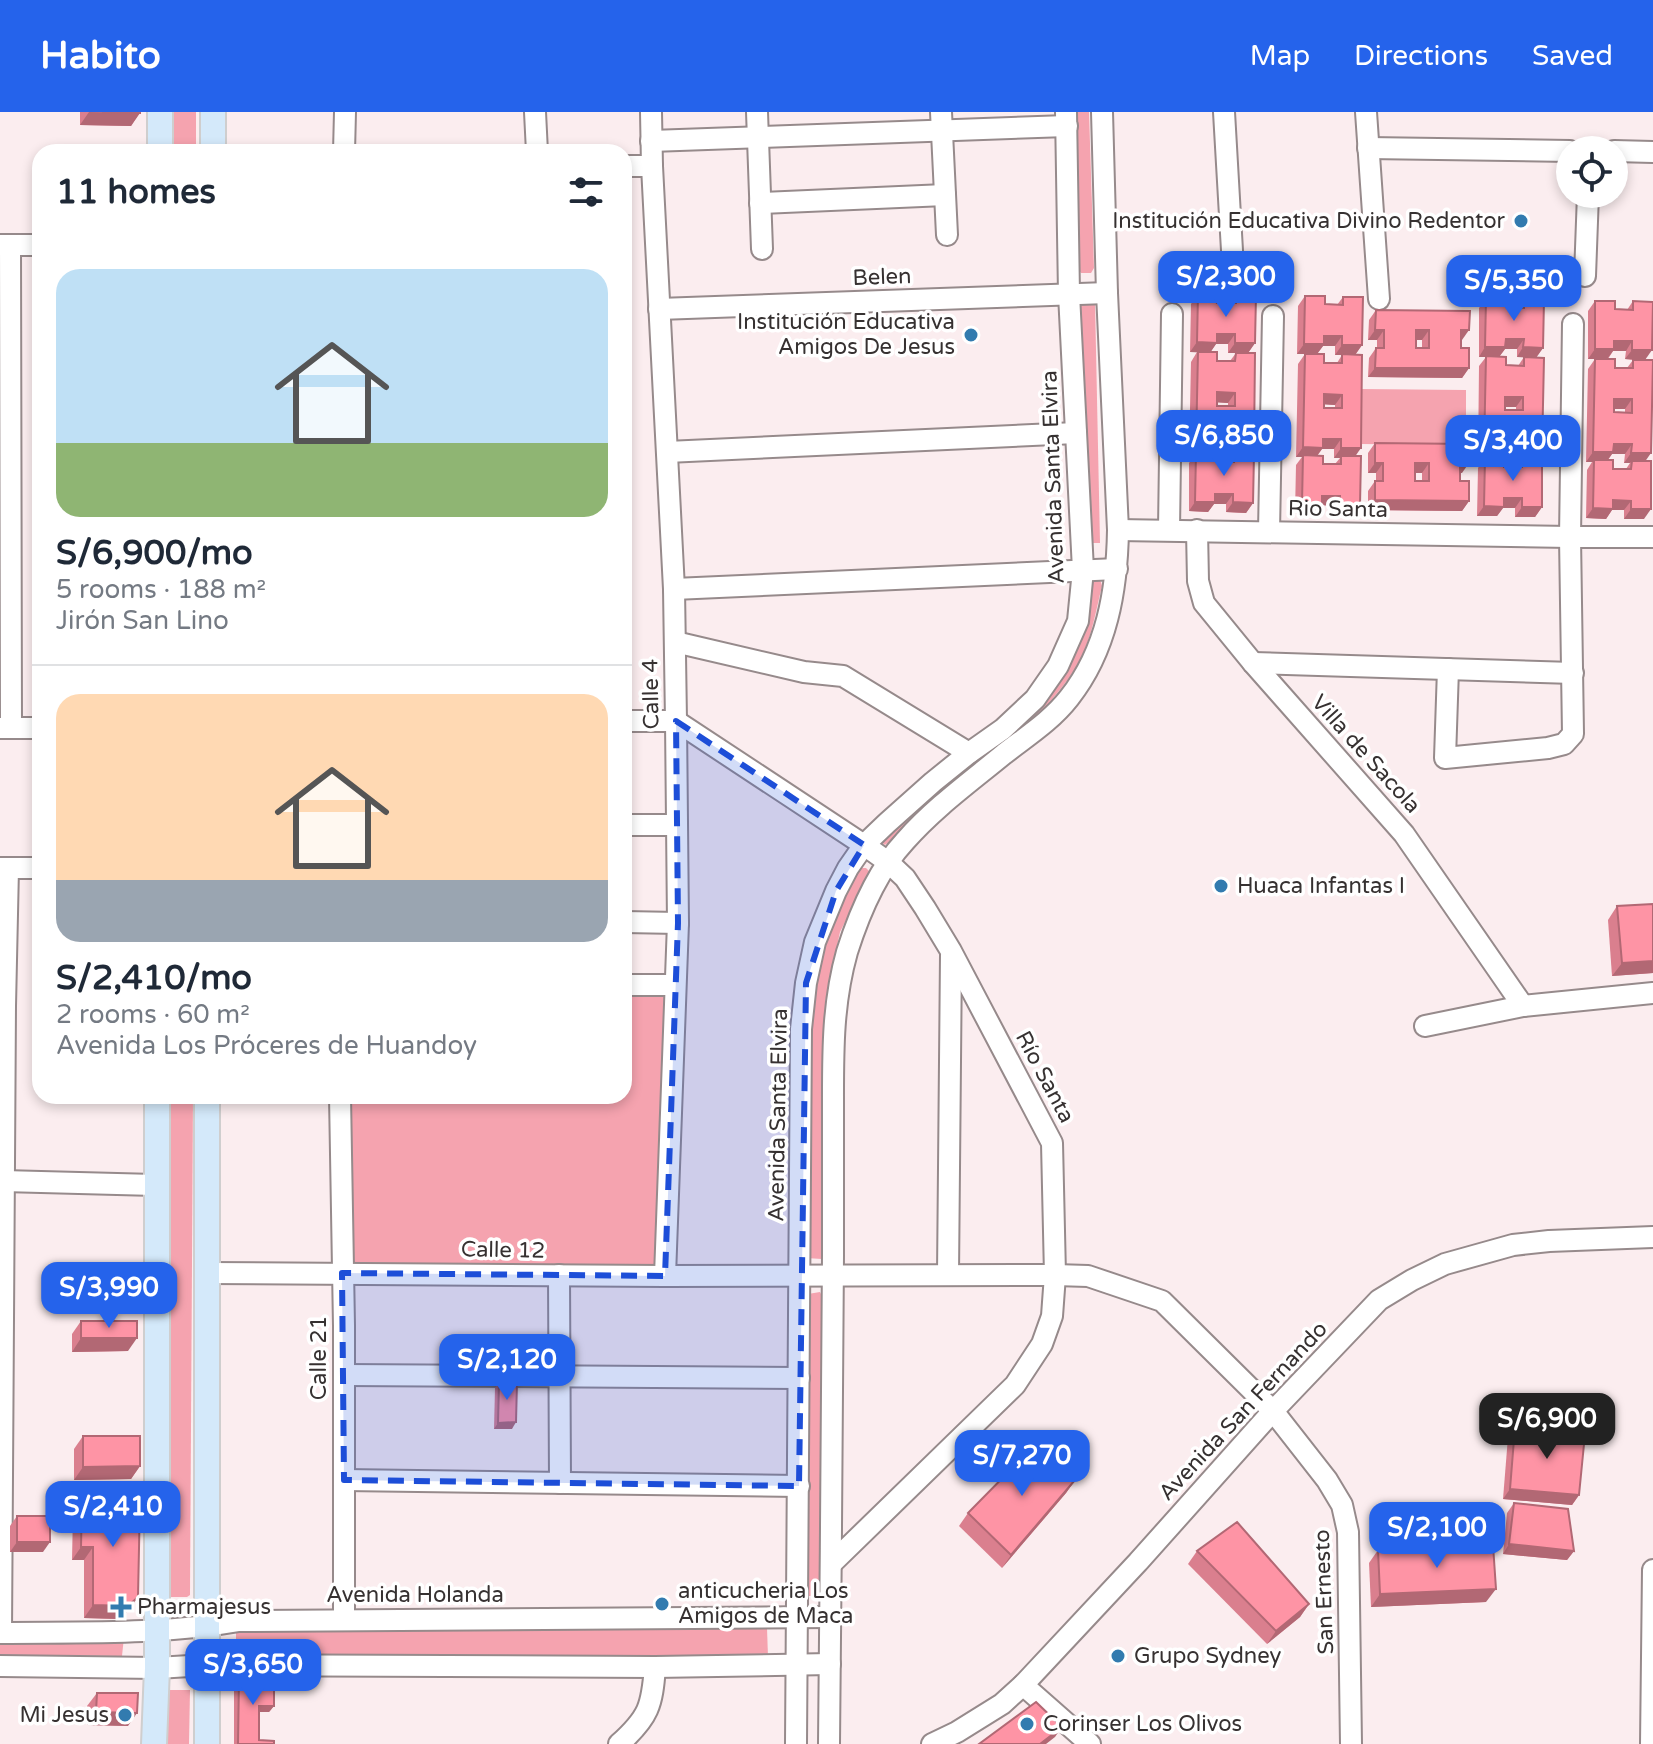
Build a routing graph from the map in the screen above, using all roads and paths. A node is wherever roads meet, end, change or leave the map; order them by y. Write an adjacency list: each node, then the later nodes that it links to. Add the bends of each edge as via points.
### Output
1 (160, 112): 14 (main road)
2 (213, 112): 15 (main road)
3 (345, 112): 16 (street)
4 (535, 112): 17 (street)
5 (651, 112): 13 (street, Calle 4)
6 (757, 112): 12 (street)
7 (1102, 112): 33 (street)
8 (1224, 112): 32 (street)
9 (1366, 112): 18 (street)
10 (1067, 119): 11 (street); 34 (street, Avenida Santa Elvira)
11 (941, 121): 12 (street); 24 (street)
12 (758, 137): 13 (street); 25 (street)
13 (651, 141): 23 (street, Calle 4)
14 (160, 144)
15 (213, 144)
16 (344, 144)
17 (537, 144)
18 (1368, 148): 19 (street); 35 (street)
19 (1556, 151)
20 (1628, 151): 21 (street)
21 (1653, 152)
22 (632, 166): 23 (street)
23 (652, 166): 36 (street, Calle 4)
24 (945, 195): 25 (street); 27 (street)
25 (760, 203): 30 (street)
26 (1587, 208): 31 (street)
27 (947, 235)
28 (5, 245): 29 (street); 57 (street)
29 (32, 245)
30 (762, 249)
31 (1585, 276)
32 (1234, 285)
33 (1107, 293): 34 (street, Belen); 42 (street)
34 (1069, 294): 36 (street, Belen); 40 (street, Avenida Santa Elvira)
35 (1379, 299)
36 (659, 309): 41 (street, Calle 4)
37 (1172, 314): 43 (street)
38 (1273, 316): 45 (street)
39 (1573, 324): 46 (street)
40 (1076, 433): 41 (street); 49 (street, Avenida Santa Elvira)
41 (667, 452): 50 (street, Calle 4)
42 (1118, 530): 43 (street, Rio Santa); 48 (street)
43 (1169, 530): 44 (street, Rio Santa)
44 (1197, 530): 45 (street, Rio Santa); 52 (street, Villa de Sacola, via 1204,603)
45 (1269, 532): 46 (street, Rio Santa)
46 (1570, 537): 47 (street, Rio Santa); 54 (street)
47 (1653, 537)
48 (1117, 569): 49 (street); 63 (street, via 1105,632 1069,698 948,799)
49 (1083, 570): 50 (street); 59 (street, Avenida Santa Elvira, via 1078,621 1058,666 1035,699)
50 (674, 589): 51 (street, Calle 4)
51 (675, 642): 56 (street, Calle 4); 59 (street, via 843,676)
52 (1253, 663): 53 (street); 73 (street, Villa de Sacola, via 1404,834)
53 (1448, 669): 54 (street); 54 (street, via 1445,758 1564,744 1573,734)
54 (1573, 673)
55 (632, 721): 56 (street)
56 (676, 721): 61 (street, Calle 4); 62 (street, Río Santa)
57 (5, 728): 58 (street)
58 (32, 728)
59 (969, 753): 62 (street, Avenida Santa Elvira)
60 (632, 825): 61 (street)
61 (677, 825): 67 (street, Calle 4)
62 (864, 845): 63 (street, Río Santa); 87 (street, Avenida Santa Elvira, via 836,891 815,942 806,983 801,1029)
63 (888, 862): 68 (street, Río Santa, via 905,878); 88 (street, via 848,952 833,1028)
64 (4, 868): 65 (street); 72 (street)
65 (32, 868)
66 (632, 922): 67 (street)
67 (678, 923): 70 (street, Calle 4)
68 (951, 951): 84 (street); 85 (street, Río Santa, via 1052,1143)
69 (632, 985): 70 (street)
70 (675, 985): 86 (street, Calle 4)
71 (1653, 993): 73 (street)
72 (2, 1006): 78 (street)
73 (1523, 1006): 74 (street)
74 (1425, 1026)
75 (157, 1104): 79 (main road)
76 (207, 1104): 81 (main road)
77 (340, 1104): 82 (street, Calle 21)
78 (3, 1181): 79 (street); 96 (street)
79 (155, 1185): 103 (main road)
80 (1653, 1237): 92 (street, Avenida San Fernando, via 1513,1245 1445,1264 1379,1300)
81 (206, 1273): 82 (street, Calle 12); 102 (main road)
82 (342, 1273): 83 (street, Calle 12); 89 (street, Calle 21)
83 (559, 1275): 86 (street, Calle 12); 90 (street)
84 (948, 1275): 85 (street, San Ernesto); 88 (street, Calle 12)
85 (1055, 1275): 92 (street, San Ernesto, via 1088,1276 1162,1301); 97 (street, Río Santa, via 1052,1316 1042,1344 1015,1385)
86 (665, 1276): 87 (street, Calle 12)
87 (800, 1276): 88 (street, Calle 12); 91 (street, Avenida Santa Elvira)
88 (833, 1276): 97 (street)
89 (344, 1375): 90 (street); 93 (street, Calle 21)
90 (560, 1377): 91 (street); 94 (street)
91 (799, 1378): 95 (street, Avenida Santa Elvira)
92 (1273, 1411): 111 (street, Avenida San Fernando); 119 (street, San Ernesto, via 1342,1505 1348,1532)
93 (344, 1480): 94 (street); 101 (street, Calle 21)
94 (560, 1483): 95 (street)
95 (799, 1486): 100 (street, Avenida Santa Elvira)
96 (1, 1492): 104 (street)
97 (831, 1564): 99 (street)
98 (1653, 1570): 120 (street)
99 (830, 1617): 100 (street, Avenida Holanda); 105 (street)
100 (797, 1618): 101 (street, Avenida Holanda); 107 (street, Avenida Santa Elvira)
101 (344, 1619): 102 (street, Avenida Holanda)
102 (207, 1626): 103 (street, Avenida Holanda); 106 (main road)
103 (156, 1630): 104 (street, Avenida Holanda); 110 (main road)
104 (1, 1633)
105 (830, 1664): 107 (street); 116 (street)
106 (206, 1665): 109 (street); 110 (street); 113 (main road)
107 (796, 1665): 109 (street); 115 (street, Avenida Santa Elvira)
108 (0, 1666): 110 (street)
109 (655, 1667): 114 (street, via 653,1698 644,1718)
110 (157, 1668): 112 (main road)
111 (1023, 1685): 117 (street, Avenida San Fernando, via 1002,1704); 118 (street)
112 (154, 1744)
113 (207, 1744)
114 (619, 1744)
115 (796, 1744)
116 (829, 1744)
117 (932, 1744)
118 (1090, 1744)
119 (1351, 1744)
120 (1651, 1744)

